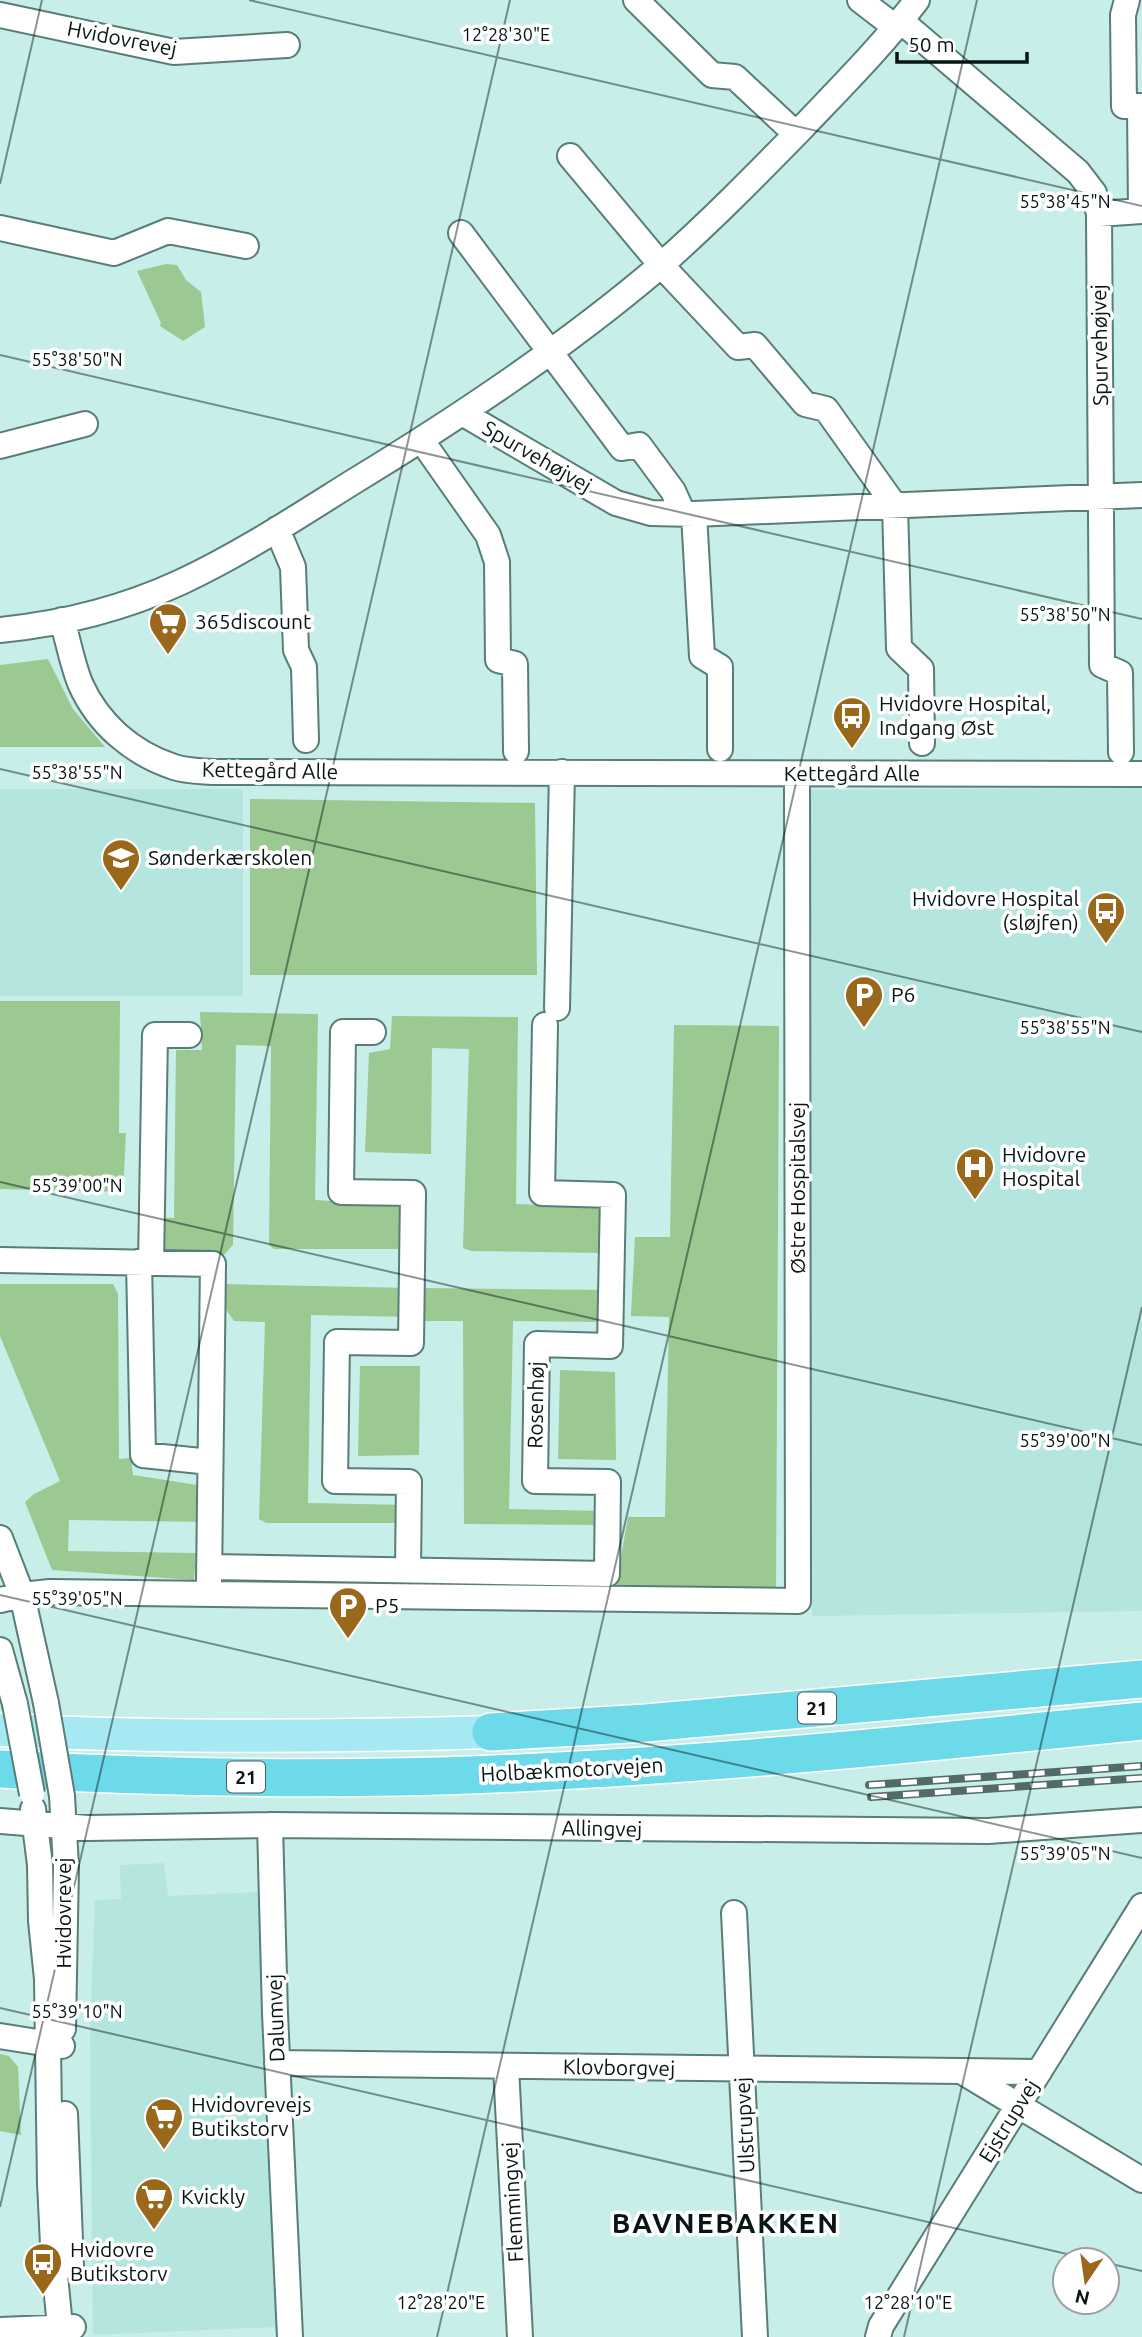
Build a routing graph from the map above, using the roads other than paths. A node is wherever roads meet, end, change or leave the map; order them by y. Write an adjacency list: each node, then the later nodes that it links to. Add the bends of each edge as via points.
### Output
1 (636, 0): 8 (street, via 712,75 735,76)
2 (860, 0): 6 (street)
3 (917, 0): 6 (street)
4 (1127, 0): 11 (street, via 1123,15 1124,106 1140,106)
5 (0, 15): 7 (street, Hvidovrevej, via 174,52)
6 (898, 24): 8 (street); 10 (street, via 1078,172)
7 (287, 46)
8 (796, 134): 15 (street)
9 (570, 156): 15 (street)
10 (1097, 204): 11 (street); 22 (street, Spurvehøjvej)
11 (1141, 211)
12 (0, 228): 14 (street, via 114,253 168,231)
13 (461, 233): 16 (street)
14 (246, 246)
15 (660, 265): 16 (street); 23 (street, via 738,347 755,345 805,404 826,409)
16 (550, 352): 17 (street); 24 (street, via 622,448 639,445)
17 (462, 413): 19 (street); 24 (street, Spurvehøjvej, via 616,503 652,513)
18 (85, 424): 20 (street)
19 (422, 441): 25 (street); 31 (street, via 488,535 497,562 498,660 515,663)
20 (0, 446)
21 (1142, 495): 22 (street, Spurvehøjvej)
22 (1102, 497): 23 (street, Spurvehøjvej); 32 (street, Spurvehøjvej, via 1102,666 1120,673)
23 (895, 506): 24 (street, Spurvehøjvej); 29 (street, via 900,648 921,669)
24 (688, 514): 30 (street, via 702,656 720,667)
25 (278, 529): 26 (street, via 182,581 133,601); 28 (street, via 293,567)
26 (62, 620): 27 (street); 33 (street, Kettegård Alle, via 80,682 95,709 140,754 177,768 212,772)
27 (0, 630)
28 (306, 740)
29 (922, 744)
30 (720, 749)
31 (516, 751)
32 (1121, 752)
33 (562, 772): 34 (street, Kettegård Alle); 43 (street, Rosenhøj, via 542,1193 613,1195 610,1346 537,1344 535,1481 608,1482 607,1574)
34 (797, 774): 35 (street, Kettegård Alle); 44 (street, Østre Hospitalsvej, via 798,1601)
35 (1142, 774)
36 (373, 1032): 43 (street, via 344,1032 341,1192 413,1193 411,1343 337,1342 335,1481 409,1482)
37 (189, 1035): 39 (street, via 155,1035)
38 (0, 1260): 39 (street)
39 (145, 1263): 40 (street, via 143,1455); 40 (street, via 214,1264)
40 (210, 1462): 42 (street)
41 (0, 1538): 45 (street, Hvidovrevej)
42 (209, 1567): 43 (street, Rosenhøj); 44 (street)
43 (408, 1570)
44 (208, 1593): 45 (street, via 50,1592)
45 (11, 1598): 56 (street, Hvidovrevej, bridge, via 46,1703 62,1796)
46 (0, 1650): 48 (street, Hvidovrevej)
47 (1142, 1679): 50 (highway, Holbækmotorvejen / 21, via 646,1723)
48 (8, 1717): 50 (main road, Holbækmotorvejen / 21, via 121,1736); 54 (street, Hvidovrevej, bridge, via 32,1794)
49 (1142, 1721): 51 (highway, Holbækmotorvejen / 21, via 723,1761 493,1774 313,1778 120,1776)
50 (491, 1732)
51 (0, 1769)
52 (1142, 1820): 55 (street, Allingvej, via 988,1831)
53 (0, 1821): 54 (street, Allingvej)
54 (34, 1824): 56 (street, Allingvej); 60 (street, Hvidovrevej)
55 (270, 1825): 56 (street, Allingvej); 61 (street, Dalumvej)
56 (62, 1826): 60 (street, Hvidovrevej, via 66,1877)
57 (1142, 1906): 65 (street, Ejstrupvej)
58 (734, 1913): 63 (street, Ulstrupvej)
59 (0, 2036): 60 (street)
60 (54, 2045): 70 (street, Hvidovrevej, via 54,2265)
61 (277, 2063): 62 (street, Klovborgvej); 68 (street, Dalumvej)
62 (506, 2067): 63 (street, Klovborgvej); 71 (street, Flemmingvej)
63 (743, 2070): 64 (street, Klovborgvej); 72 (street, Ulstrupvej)
64 (961, 2071): 65 (street, Klovborgvej); 66 (street)
65 (1039, 2072): 66 (street, Ejstrupvej)
66 (1019, 2105): 67 (street); 73 (street, Ejstrupvej)
67 (1142, 2179)
68 (289, 2326)
69 (0, 2330): 70 (street)
70 (67, 2332)
71 (520, 2337)
72 (755, 2337)
73 (878, 2337)

